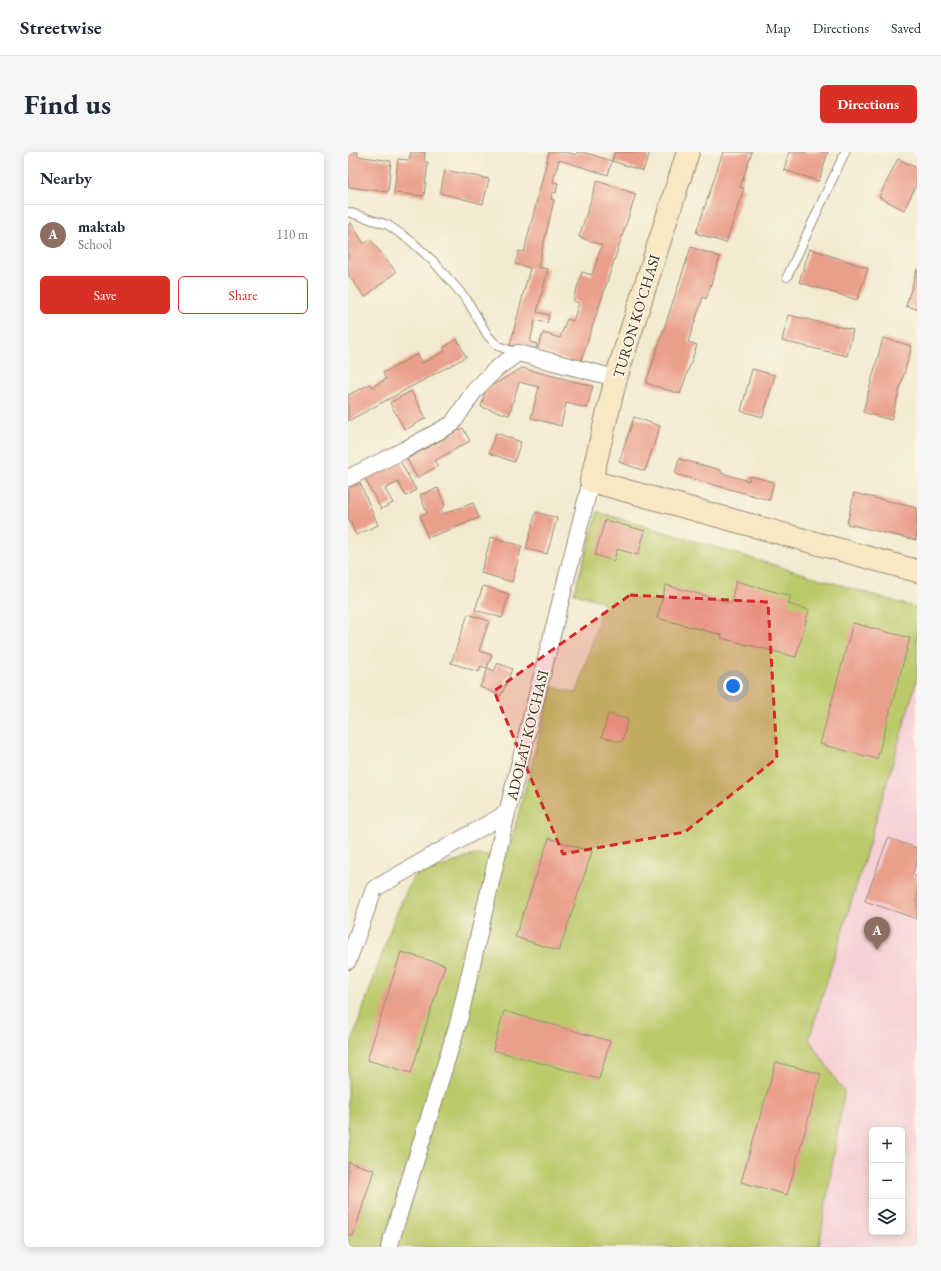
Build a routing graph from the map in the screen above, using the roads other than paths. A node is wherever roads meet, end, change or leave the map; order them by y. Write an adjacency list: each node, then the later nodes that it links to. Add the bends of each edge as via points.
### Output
1 (688, 152): 6 (street, TURON KO'CHASI)
2 (845, 152): 4 (lane)
3 (348, 212): 5 (lane, via 388,225 411,241 433,261 467,300 488,336 498,346)
4 (787, 277)
5 (518, 353): 6 (street); 7 (street, via 496,369 475,390 452,424)
6 (616, 378): 8 (street, TURON KO'CHASI)
7 (348, 478)
8 (591, 481): 9 (street); 10 (street, ADOLAT KO'CHASI)
9 (917, 571)
10 (507, 812): 11 (street, ADOLAT KO'CHASI, via 374,889); 12 (street, via 459,1020)
11 (348, 961)
12 (389, 1247)

